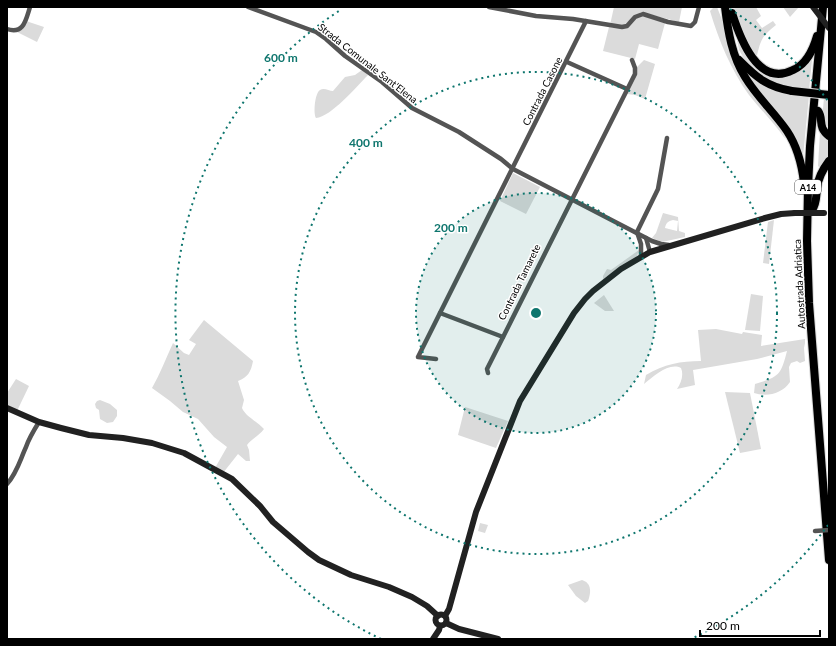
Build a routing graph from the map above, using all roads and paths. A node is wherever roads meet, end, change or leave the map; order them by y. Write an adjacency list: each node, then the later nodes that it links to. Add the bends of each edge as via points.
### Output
1 (30, 7): 13 (street, via 24,25 16,31)
2 (248, 7): 24 (street, Strada Comunale Sant'Elena, via 316,32 412,108 459,132)
3 (489, 7): 11 (street, via 536,16)
4 (699, 7): 11 (street, via 695,22 691,26 643,14 622,28)
5 (725, 7): 14 (highway)
6 (813, 7): 12 (main road, bridge)
7 (820, 7): 10 (highway, via 817,36 809,55 799,67 780,74 767,71 751,56 739,34)
8 (823, 7): 30 (highway, Autostrada Adriatica / A14, via 810,146)
9 (829, 7): 20 (highway, Autostrada Adriatica / A14)
10 (732, 10): 17 (highway, via 733,36)
11 (586, 21): 16 (street, Contrada Casone)
12 (829, 28)
13 (7, 30)
14 (734, 54): 17 (highway); 30 (highway, via 746,79 787,131 796,150 804,181 804,235)
15 (632, 60): 18 (street, Contrada Tamarete, via 635,74)
16 (567, 62): 18 (street); 24 (street, Contrada Casone)
17 (744, 65): 19 (highway, bridge, via 756,77 774,87)
18 (627, 89): 25 (street, Contrada Tamarete)
19 (829, 95)
20 (818, 111): 21 (highway, via 821,114 822,128); 26 (highway, Autostrada Adriatica / A14)
21 (829, 136)
22 (667, 138): 28 (street, via 658,188)
23 (829, 161): 26 (highway, via 820,176 816,205)
24 (513, 169): 25 (street, Strada Comunale Sant'Elena); 35 (street, Contrada Casone)
25 (571, 199): 28 (street, Strada Comunale Sant'Elena); 36 (street, Contrada Tamarete)
26 (812, 210): 42 (highway, Autostrada Adriatica / A14, via 814,289)
27 (826, 213): 32 (main road, bridge, via 780,214)
28 (637, 232): 29 (street, Strada Comunale Sant'Elena); 31 (street)
29 (646, 238): 32 (street, Strada Comunale Sant'Elena); 33 (street)
30 (807, 241): 45 (highway, Autostrada Adriatica / A14, via 809,303)
31 (641, 244): 33 (street); 34 (street)
32 (669, 245): 33 (main road)
33 (650, 252): 34 (main road)
34 (641, 257): 47 (main road, via 621,269 585,299 520,401 476,512)
35 (440, 313): 36 (street); 37 (street, Contrada Casone, via 418,357)
36 (503, 337): 38 (street, Contrada Tamarete, via 486,369)
37 (436, 359)
38 (488, 373)
39 (7, 408): 40 (main road)
40 (39, 422): 41 (street, via 17,470); 46 (main road, via 89,435 152,443 184,453 232,479 273,522 319,560 351,576 390,587 412,597)
41 (7, 484)
42 (829, 493)
43 (829, 530): 44 (street, bridge)
44 (815, 531)
45 (829, 560)
46 (438, 616): 47 (main road); 48 (main road, via 437,624)
47 (445, 616): 48 (main road, via 447,619)
48 (443, 624): 49 (main road); 50 (main road)
49 (433, 639)
50 (498, 639)

